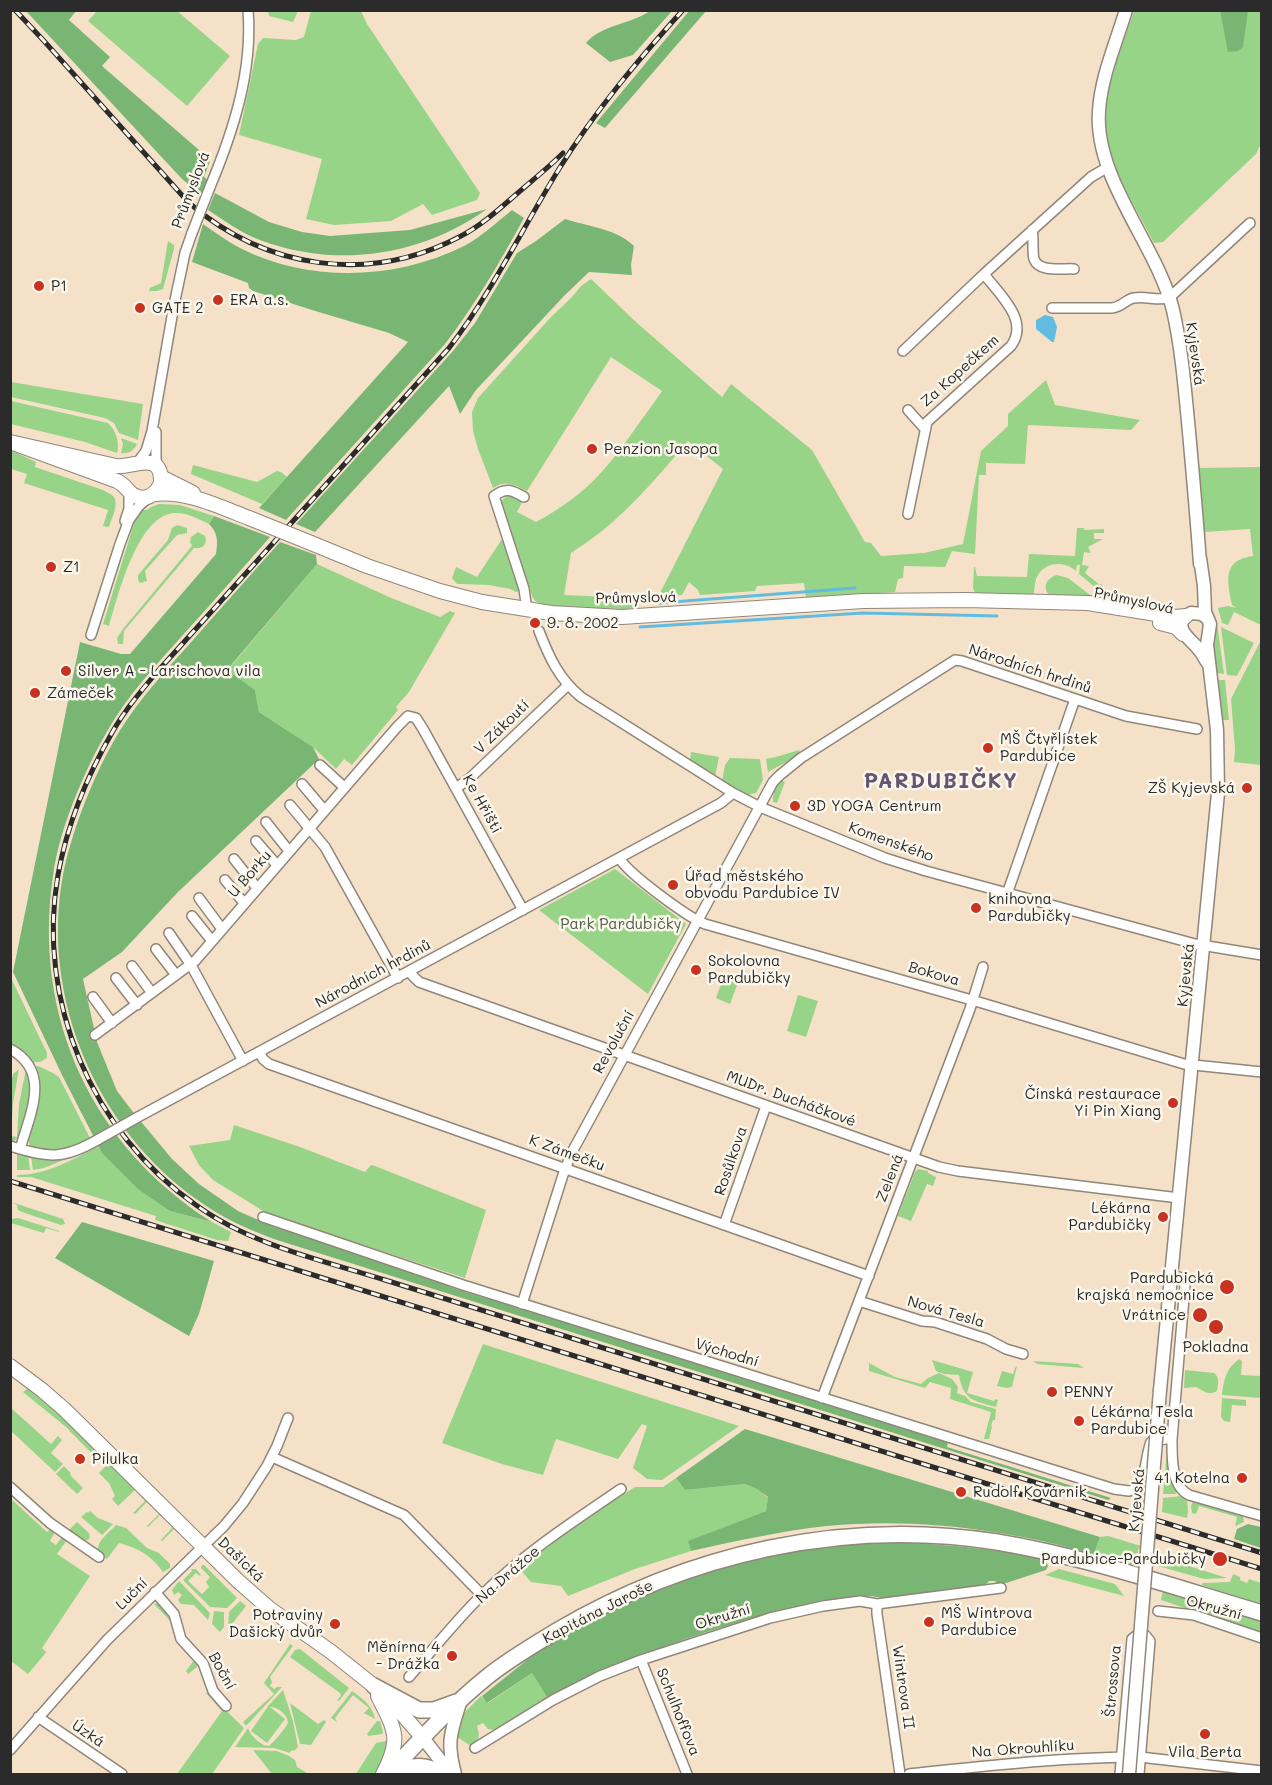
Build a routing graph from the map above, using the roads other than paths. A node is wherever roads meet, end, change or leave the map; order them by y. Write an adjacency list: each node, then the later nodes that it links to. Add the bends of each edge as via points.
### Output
1 (248, 10): 11 (street, Průmyslová, bridge, via 242,87 219,164 185,253)
2 (1126, 10): 3 (street, Kyjevská, via 1100,102 1099,135)
3 (1108, 167): 5 (street, via 1091,177); 8 (street, Kyjevská)
4 (1250, 223): 8 (street)
5 (1032, 230): 6 (street, via 1038,264); 7 (street)
6 (1074, 269)
7 (984, 274): 10 (street); 13 (street, Za Kopečkem, via 1014,312 1016,337 1011,346 927,422)
8 (1169, 298): 9 (street, via 1134,298 1112,308); 23 (street, Kyjevská, via 1181,350)
9 (1052, 308)
10 (903, 351)
11 (161, 382): 15 (street, Průmyslová, via 149,445); 16 (street, Průmyslová, via 156,447)
12 (908, 410): 13 (street, Za Kopečkem)
13 (925, 429): 20 (street, Za Kopečkem)
14 (10, 442): 15 (main road, Průmyslová, via 116,466); 17 (main road, Průmyslová, via 117,481)
15 (136, 463): 16 (main road, Průmyslová, via 148,462); 17 (main road, Průmyslová, via 126,474)
16 (160, 474): 18 (main road, Průmyslová, via 160,486); 21 (main road, Průmyslová)
17 (128, 490): 18 (main road, Průmyslová, via 139,497); 22 (street, Průmyslová, via 129,509)
18 (152, 495): 21 (main road, Průmyslová, via 186,497); 22 (street, Průmyslová, via 132,516)
19 (524, 497): 25 (street, via 506,489 494,496)
20 (909, 514)
21 (249, 518): 25 (main road, Průmyslová, bridge, via 374,569 440,591)
22 (120, 544): 29 (street, Průmyslová)
23 (1200, 558): 26 (street, Kyjevská, via 1200,593); 27 (street, Kyjevská)
24 (1040, 603): 25 (main road, Průmyslová, via 863,601 622,617); 26 (main road, Průmyslová, via 1088,603 1175,617); 30 (main road, Průmyslová, via 1126,614 1174,626)
25 (527, 610)
26 (1189, 615): 27 (street, via 1202,614); 30 (street, via 1182,623)
27 (1209, 626): 30 (street, via 1206,636 1199,640); 31 (street, Kyjevská, via 1207,645)
28 (539, 631): 32 (street, Komenského)
29 (91, 635)
30 (1186, 636): 31 (street, Kyjevská, via 1204,657)
31 (1212, 678): 62 (street, Kyjevská, via 1219,769)
32 (567, 686): 39 (street, V Zákoutí); 40 (street, Komenského)
33 (1075, 699): 35 (street, Národních hrdinů, via 1135,718); 42 (street, Národních hrdinů, via 955,660 794,763 773,782); 53 (street)
34 (411, 715): 38 (street, U Borku); 39 (street, Ke Hřišti, via 419,722)
35 (1197, 729)
36 (320, 765): 38 (street)
37 (302, 784): 43 (street)
38 (344, 787): 43 (street, U Borku)
39 (456, 788): 56 (street, Ke Hřišti)
40 (733, 793): 42 (street, Komenského); 49 (street, Národních hrdinů, via 722,803)
41 (290, 805): 45 (street)
42 (760, 807): 53 (street, Komenského, via 907,866); 58 (street, Revoluční)
43 (324, 810): 45 (street, U Borku)
44 (266, 822): 47 (street)
45 (309, 828): 47 (street, U Borku); 71 (street, via 325,847)
46 (256, 841): 50 (street)
47 (289, 851): 50 (street, U Borku)
48 (234, 859): 52 (street)
49 (620, 859): 56 (street, Národních hrdinů); 58 (street, Bokova)
50 (277, 866): 52 (street, U Borku)
51 (225, 880): 55 (street)
52 (257, 888): 55 (street, U Borku)
53 (1007, 894): 62 (street, Komenského)
54 (199, 898): 59 (street)
55 (244, 903): 59 (street, U Borku)
56 (523, 910): 68 (street, Národních hrdinů)
57 (192, 916): 61 (street)
58 (698, 921): 74 (street, Bokova); 80 (street, Revoluční)
59 (222, 929): 61 (street, U Borku)
60 (168, 933): 65 (street)
61 (212, 941): 65 (street, U Borku)
62 (1204, 946): 64 (street, Komenského); 82 (street, Kyjevská)
63 (156, 949): 69 (street)
64 (1262, 955)
65 (191, 965): 69 (street, U Borku); 81 (street)
66 (132, 966): 72 (street)
67 (983, 967): 74 (street, Zelená)
68 (409, 972): 71 (street, Národních hrdinů); 80 (street, MUDr. Ducháčkové, via 418,982)
69 (176, 975): 72 (street, U Borku)
70 (116, 978): 75 (street)
71 (398, 978): 79 (street, Národních hrdinů)
72 (152, 993): 75 (street, U Borku)
73 (93, 997): 76 (street)
74 (973, 1000): 82 (street, Bokova); 86 (street, Zelená)
75 (137, 1005): 76 (street, U Borku)
76 (112, 1023): 77 (street, U Borku)
77 (95, 1035)
78 (10, 1049): 85 (street, via 29,1065 36,1085 34,1101)
79 (259, 1052): 81 (street, Národních hrdinů); 87 (street, K Zámečku, via 270,1064)
80 (624, 1055): 84 (street, MUDr. Ducháčkové); 87 (street, Revoluční)
81 (243, 1061): 85 (street, Národních hrdinů, bridge, via 75,1152 44,1155)
82 (1192, 1065): 83 (street, Bokova); 88 (street, Kyjevská)
83 (1262, 1072)
84 (766, 1106): 86 (street, MUDr. Ducháčkové); 90 (street, Rosůlkova)
85 (15, 1147)
86 (913, 1158): 88 (street, MUDr. Ducháčkové, via 958,1171); 92 (street, Zelená)
87 (565, 1169): 90 (street, K Zámečku); 96 (street, Revoluční)
88 (1179, 1198): 91 (street, Kyjevská)
89 (263, 1217): 96 (street, Východní)
90 (724, 1225): 92 (street, K Zámečku)
91 (1171, 1275): 93 (street, Kyjevská); 95 (street, via 1184,1280)
92 (869, 1276): 94 (street, Zelená)
93 (1168, 1300): 95 (street); 137 (street, Kyjevská, bridge)
94 (859, 1301): 97 (street, Nová Tesla, via 987,1339); 99 (street, Zelená)
95 (1184, 1302): 101 (street)
96 (522, 1304): 99 (street, Východní)
97 (1023, 1354)
98 (10, 1366): 106 (main road, Dašická, via 64,1409)
99 (822, 1398): 101 (street, Východní, via 1124,1491 1140,1486 1151,1442)
100 (288, 1418): 102 (street, Luční)
101 (1172, 1439): 105 (street, via 1175,1474 1185,1493)
102 (272, 1457): 106 (street, Luční, via 243,1503); 110 (street, via 404,1515)
103 (10, 1487): 107 (street, via 50,1523)
104 (621, 1489): 110 (street, Na Drážce, via 535,1550)
105 (1262, 1516)
106 (203, 1547): 109 (street, Luční); 117 (main road, Dašická, via 262,1602)
107 (99, 1557)
108 (1002, 1588): 111 (street, Okružní)
109 (155, 1592): 119 (street, Boční, via 174,1614 181,1639 203,1664 213,1691); 120 (street, Luční)
110 (482, 1595): 116 (street, Na Drážce)
111 (877, 1604): 115 (street, Okružní, via 860,1601 770,1618); 134 (street, Wintrova II)
112 (1158, 1611): 114 (street, Okružní, via 1194,1615)
113 (1262, 1613): 118 (main road, Kapitána Jaroše, via 1089,1562 1019,1546 904,1535 829,1538 750,1552 642,1587 524,1651)
114 (1262, 1638)
115 (641, 1660): 122 (street, Okružní, via 554,1700); 133 (street, Schulhoffova)
116 (409, 1677)
117 (374, 1686): 118 (main road, via 419,1710 434,1710); 121 (main road, Dašická); 128 (main road, via 395,1734 393,1753)
118 (462, 1699): 121 (main road, Kapitána Jaroše); 132 (street, via 449,1741)
119 (226, 1706)
120 (38, 1718): 123 (street, Luční); 127 (street, Úzká)
121 (423, 1738): 129 (main road); 132 (street, Dašická)
122 (475, 1748)
123 (10, 1750)
124 (1122, 1757): 125 (street, Na Okrouhlíku); 125 (street, Štrossova, via 1132,1639 1145,1635 1150,1641); 135 (street, Na Okrouhlíku); 136 (street, Štrossova)
125 (1140, 1757): 126 (street, Na Okrouhlíku); 138 (street, Štrossova)
126 (1262, 1770)
127 (122, 1774)
128 (383, 1774)
129 (388, 1774)
130 (395, 1774): 131 (main road, via 419,1766)
131 (442, 1774)
132 (453, 1774)
133 (687, 1774)
134 (900, 1774)
135 (909, 1774)
136 (1120, 1774)
137 (1129, 1774)
138 (1139, 1774)

